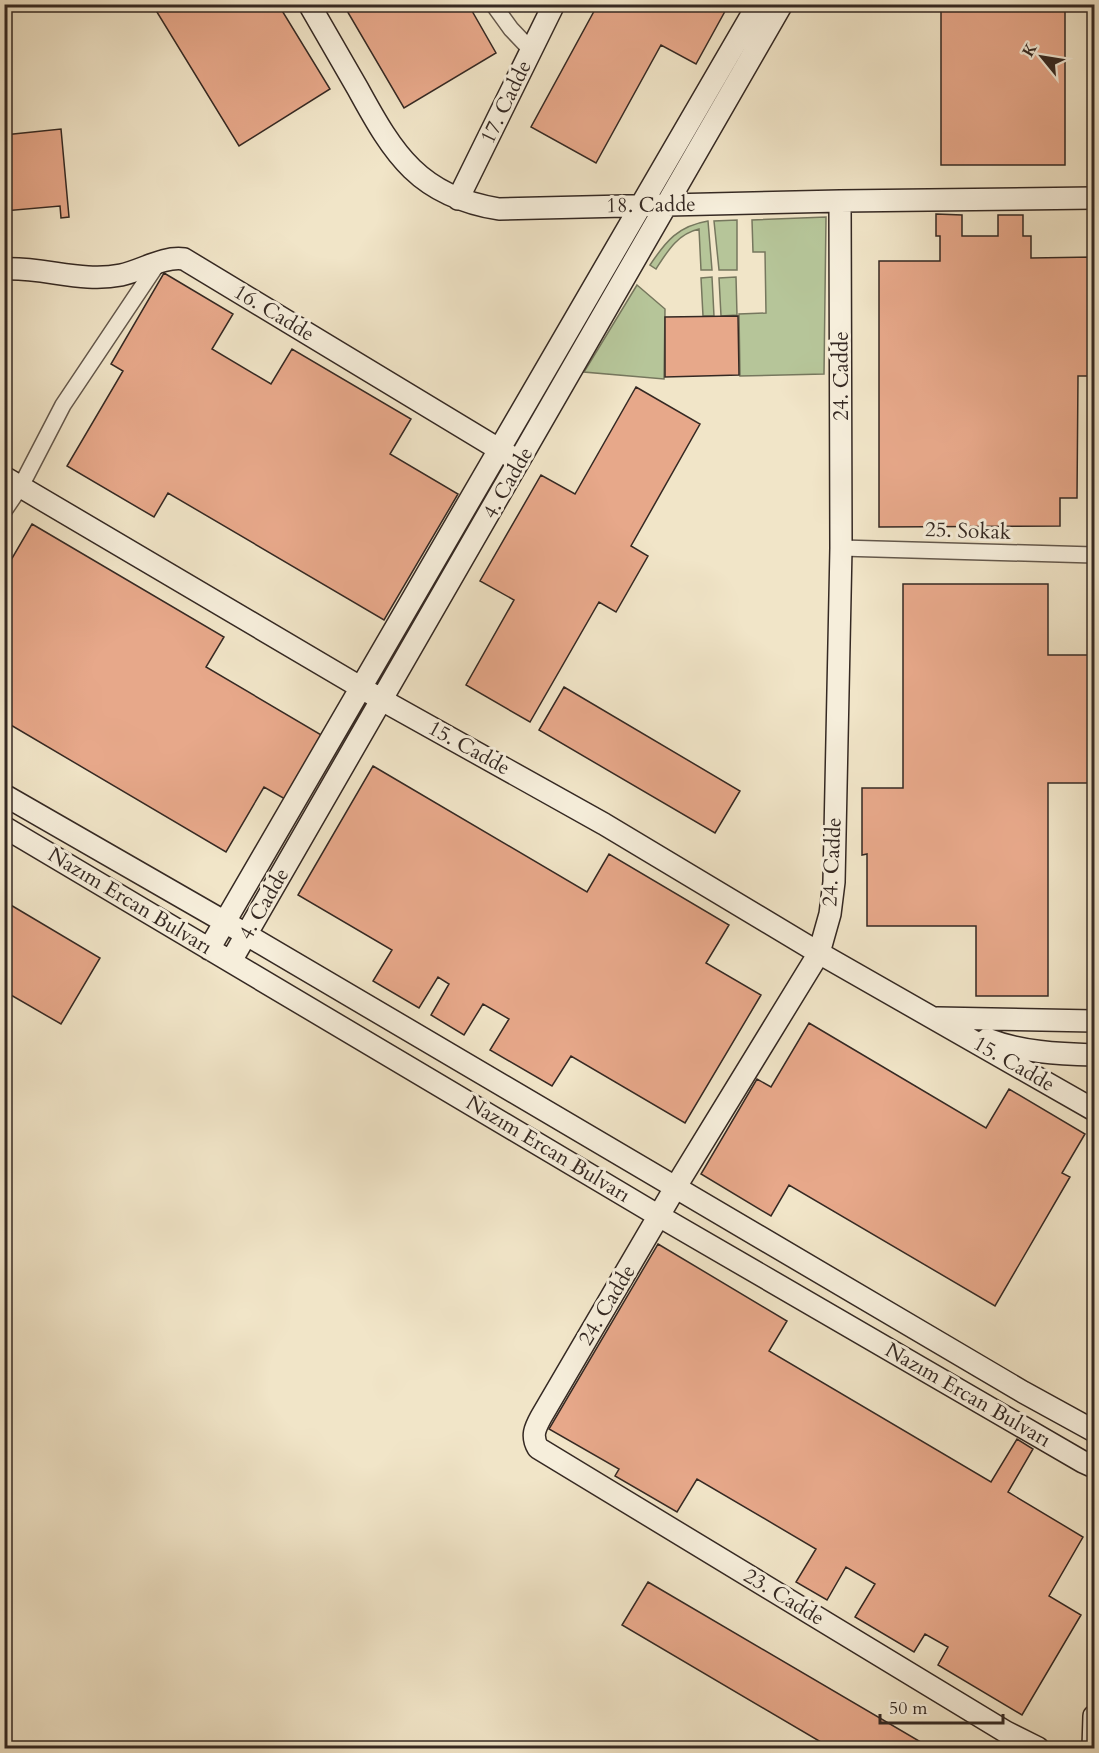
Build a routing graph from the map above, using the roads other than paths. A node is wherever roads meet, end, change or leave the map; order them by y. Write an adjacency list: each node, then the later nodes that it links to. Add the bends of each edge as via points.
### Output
1 (309, 4): 8 (street, 18. Cadde, via 395,152 435,188)
2 (494, 4): 6 (street)
3 (554, 4): 6 (street, 17. Cadde)
4 (758, 4): 10 (street, 4. Cadde)
5 (782, 4): 11 (street, 4. Cadde)
6 (531, 50): 8 (street, 17. Cadde)
7 (1095, 198): 9 (street, 18. Cadde)
8 (458, 199): 10 (street, 18. Cadde, via 499,208)
9 (840, 201): 11 (street, 18. Cadde); 18 (street, 24. Cadde)
10 (640, 205): 11 (street, 18. Cadde); 14 (street, 4. Cadde)
11 (667, 205): 15 (street, 4. Cadde)
12 (158, 263): 13 (street, 16. Cadde, via 98,277); 14 (street, 16. Cadde, via 177,258 190,262); 16 (street)
13 (4, 269)
14 (499, 450): 15 (street, 16. Cadde); 20 (street, 4. Cadde)
15 (520, 462): 21 (street, 4. Cadde)
16 (13, 482): 17 (street); 20 (street, 15. Cadde)
17 (4, 511)
18 (841, 548): 19 (street, 25. Sokak); 27 (street, 24. Cadde, via 834,882)
19 (1095, 555)
20 (362, 688): 21 (street, 15. Cadde); 24 (street, 4. Cadde)
21 (382, 700): 25 (street, 4. Cadde); 27 (street, 15. Cadde, via 604,824)
22 (4, 795): 24 (street, Nazım Ercan Bulvarı)
23 (4, 827): 26 (street, Nazım Ercan Bulvarı)
24 (225, 922): 25 (street, Nazım Ercan Bulvarı); 26 (street, 4. Cadde)
25 (246, 935): 28 (street, 4. Cadde); 33 (street, Nazım Ercan Bulvarı)
26 (209, 949): 28 (street, Nazım Ercan Bulvarı)
27 (819, 953): 29 (street, 15. Cadde); 33 (street, 24. Cadde)
28 (231, 961): 34 (street, Nazım Ercan Bulvarı)
29 (934, 1018): 30 (street, 15. Cadde); 31 (street, 15. Cadde, via 1014,1048); 32 (street, 15. Cadde)
30 (1095, 1021)
31 (1095, 1055)
32 (1095, 1110)
33 (675, 1188): 34 (street, 24. Cadde); 35 (street, Nazım Ercan Bulvarı)
34 (659, 1216): 36 (street, 24. Cadde, via 541,1417 533,1434); 37 (street, Nazım Ercan Bulvarı)
35 (1095, 1431)
36 (534, 1442): 39 (street, 23. Cadde, via 538,1448)
37 (1095, 1467)
38 (1095, 1716): 40 (street)
39 (1038, 1749)
40 (1093, 1749)

